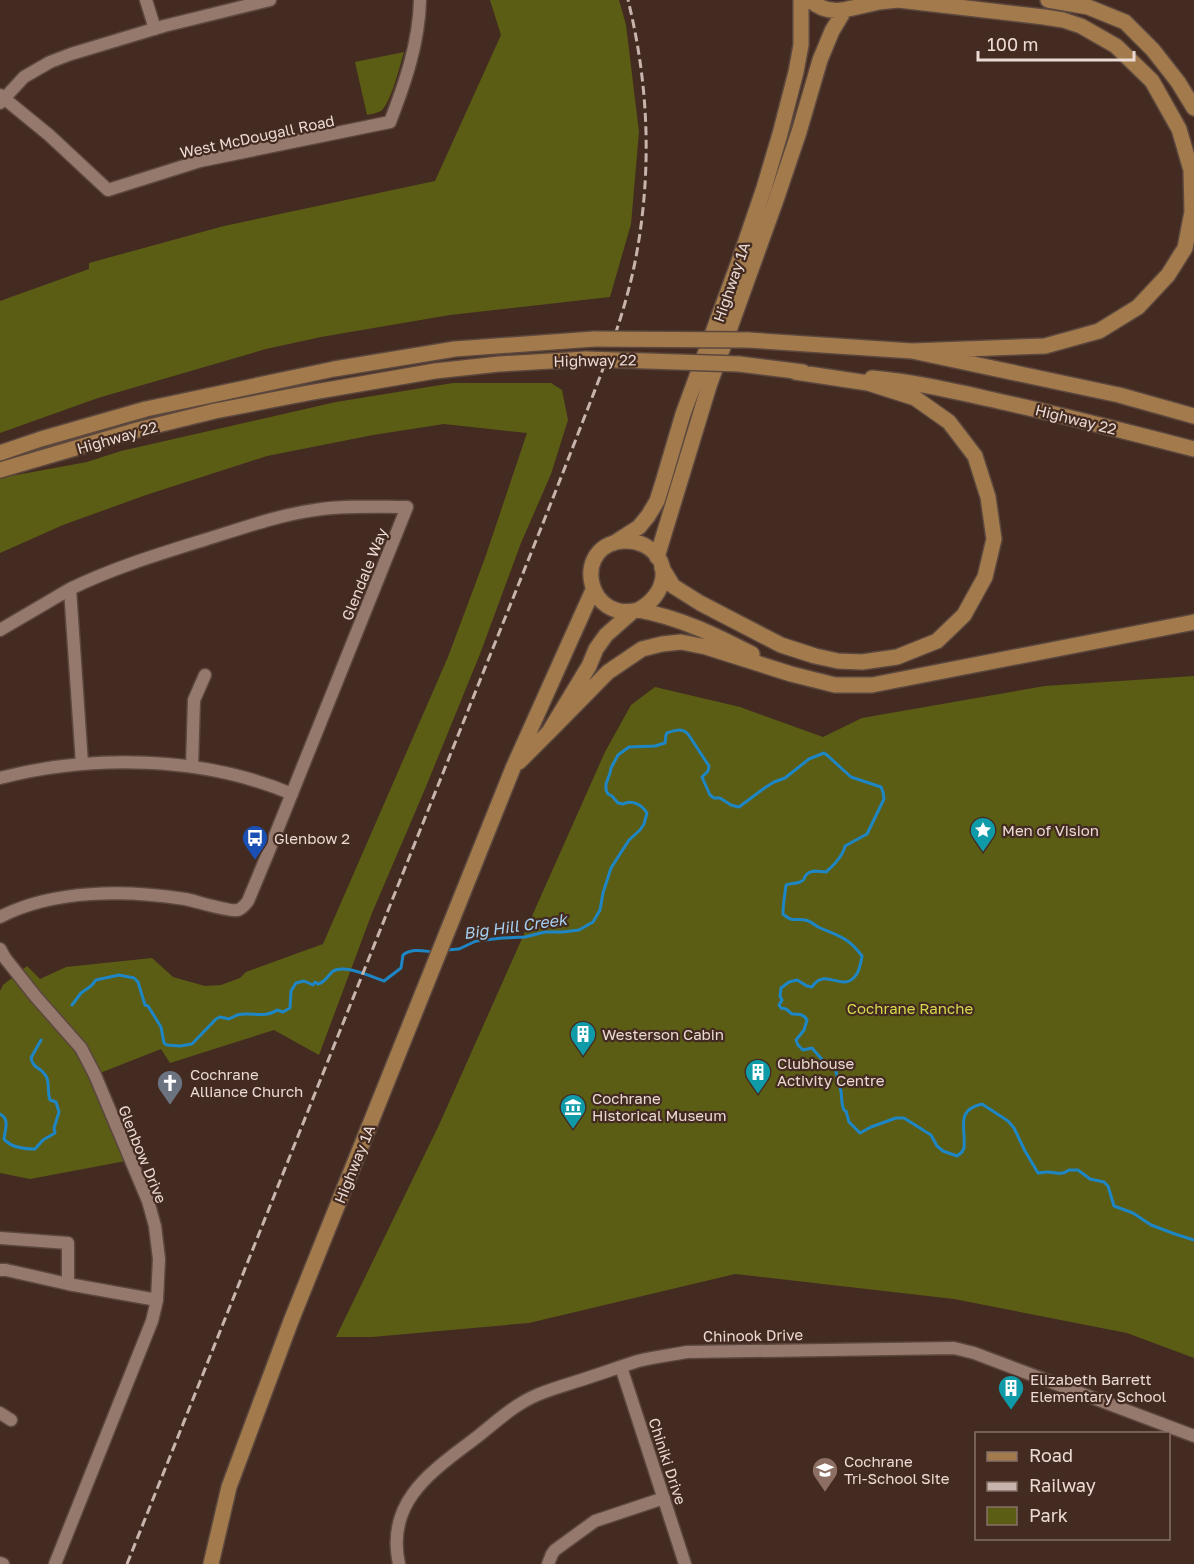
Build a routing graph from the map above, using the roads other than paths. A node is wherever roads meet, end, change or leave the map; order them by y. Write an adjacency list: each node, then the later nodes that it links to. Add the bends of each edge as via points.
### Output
1 (146, 0): 8 (street)
2 (270, 0): 8 (street)
3 (420, 0): 9 (street, West McDougall Road, via 415,48 390,122 200,161 108,190 49,135)
4 (801, 0): 17 (main road, Highway 1A, via 799,54 780,134 657,501 639,527)
5 (810, 0): 7 (main road, via 833,11)
6 (1048, 0): 10 (main road, via 1088,7 1125,22 1153,50)
7 (854, 6): 11 (main road, via 898,0 1044,16 1081,26 1116,46 1152,81 1179,129 1191,170 1192,212 1185,248 1168,275 1138,307 1099,331 1045,346); 18 (main road, Highway 1A, via 832,31 820,60 776,200 706,396)
8 (155, 29): 9 (street, via 50,62 24,77)
9 (2, 99)
10 (1194, 108)
11 (912, 351): 13 (main road, Highway 22, via 1119,395); 15 (main road, Highway 22, bridge, via 748,340 594,339 455,349 334,369 146,409)
12 (795, 372): 14 (main road, Highway 22, via 906,381); 16 (main road, Highway 22, bridge, via 740,364 586,358 435,371 215,411); 18 (main road, via 868,383 915,398 949,422 975,456 988,496 994,538 985,577 964,615 937,641 897,657 862,663 838,661 782,645 700,603 673,586)
13 (1194, 416)
14 (1194, 449)
15 (0, 453)
16 (0, 470)
17 (614, 543): 18 (main road, via 638,542 649,548); 20 (main road, via 604,548 592,567)
18 (660, 563): 21 (main road, via 660,589 648,606)
19 (70, 589): 23 (street); 27 (street); 31 (street, Glendale Way, via 157,555 300,513 327,508 407,507)
20 (593, 590): 21 (main road, via 609,608); 29 (main road, Highway 1A)
21 (635, 611): 24 (main road, via 678,620); 26 (main road, Highway 1A, via 606,635 596,649)
22 (1194, 622): 24 (main road, via 872,685 835,685)
23 (0, 630)
24 (791, 674): 26 (main road, via 706,647 681,642 662,644 642,649 608,672)
25 (205, 675): 28 (street, via 194,700)
26 (549, 732): 29 (main road, Highway 1A)
27 (82, 764): 28 (street, via 132,762); 30 (street)
28 (192, 767): 31 (street, via 237,776)
29 (513, 768): 42 (main road, Highway 1A, via 253,1421 229,1488)
30 (0, 778)
31 (292, 794): 32 (street, Glendale Way, via 248,900 237,910 154,895 114,894 51,900)
32 (0, 917)
33 (0, 949): 37 (street, Glenbow Drive, via 81,1048 95,1075 155,1226 159,1259)
34 (0, 1238): 36 (street, via 68,1243)
35 (0, 1270): 36 (street)
36 (68, 1284): 37 (street)
37 (157, 1300): 41 (street, Glenbow Drive, via 152,1322)
38 (621, 1367): 39 (street, Chinook Drive, via 698,1351 954,1348); 40 (street, Chiniki Drive); 43 (street, Chinook Drive, via 522,1403 431,1472 400,1518 396,1536)
39 (1194, 1436)
40 (664, 1498): 44 (street, via 595,1521 555,1550); 45 (street, Chiniki Drive)
41 (55, 1564)
42 (211, 1564)
43 (399, 1564)
44 (548, 1564)
45 (685, 1564)

